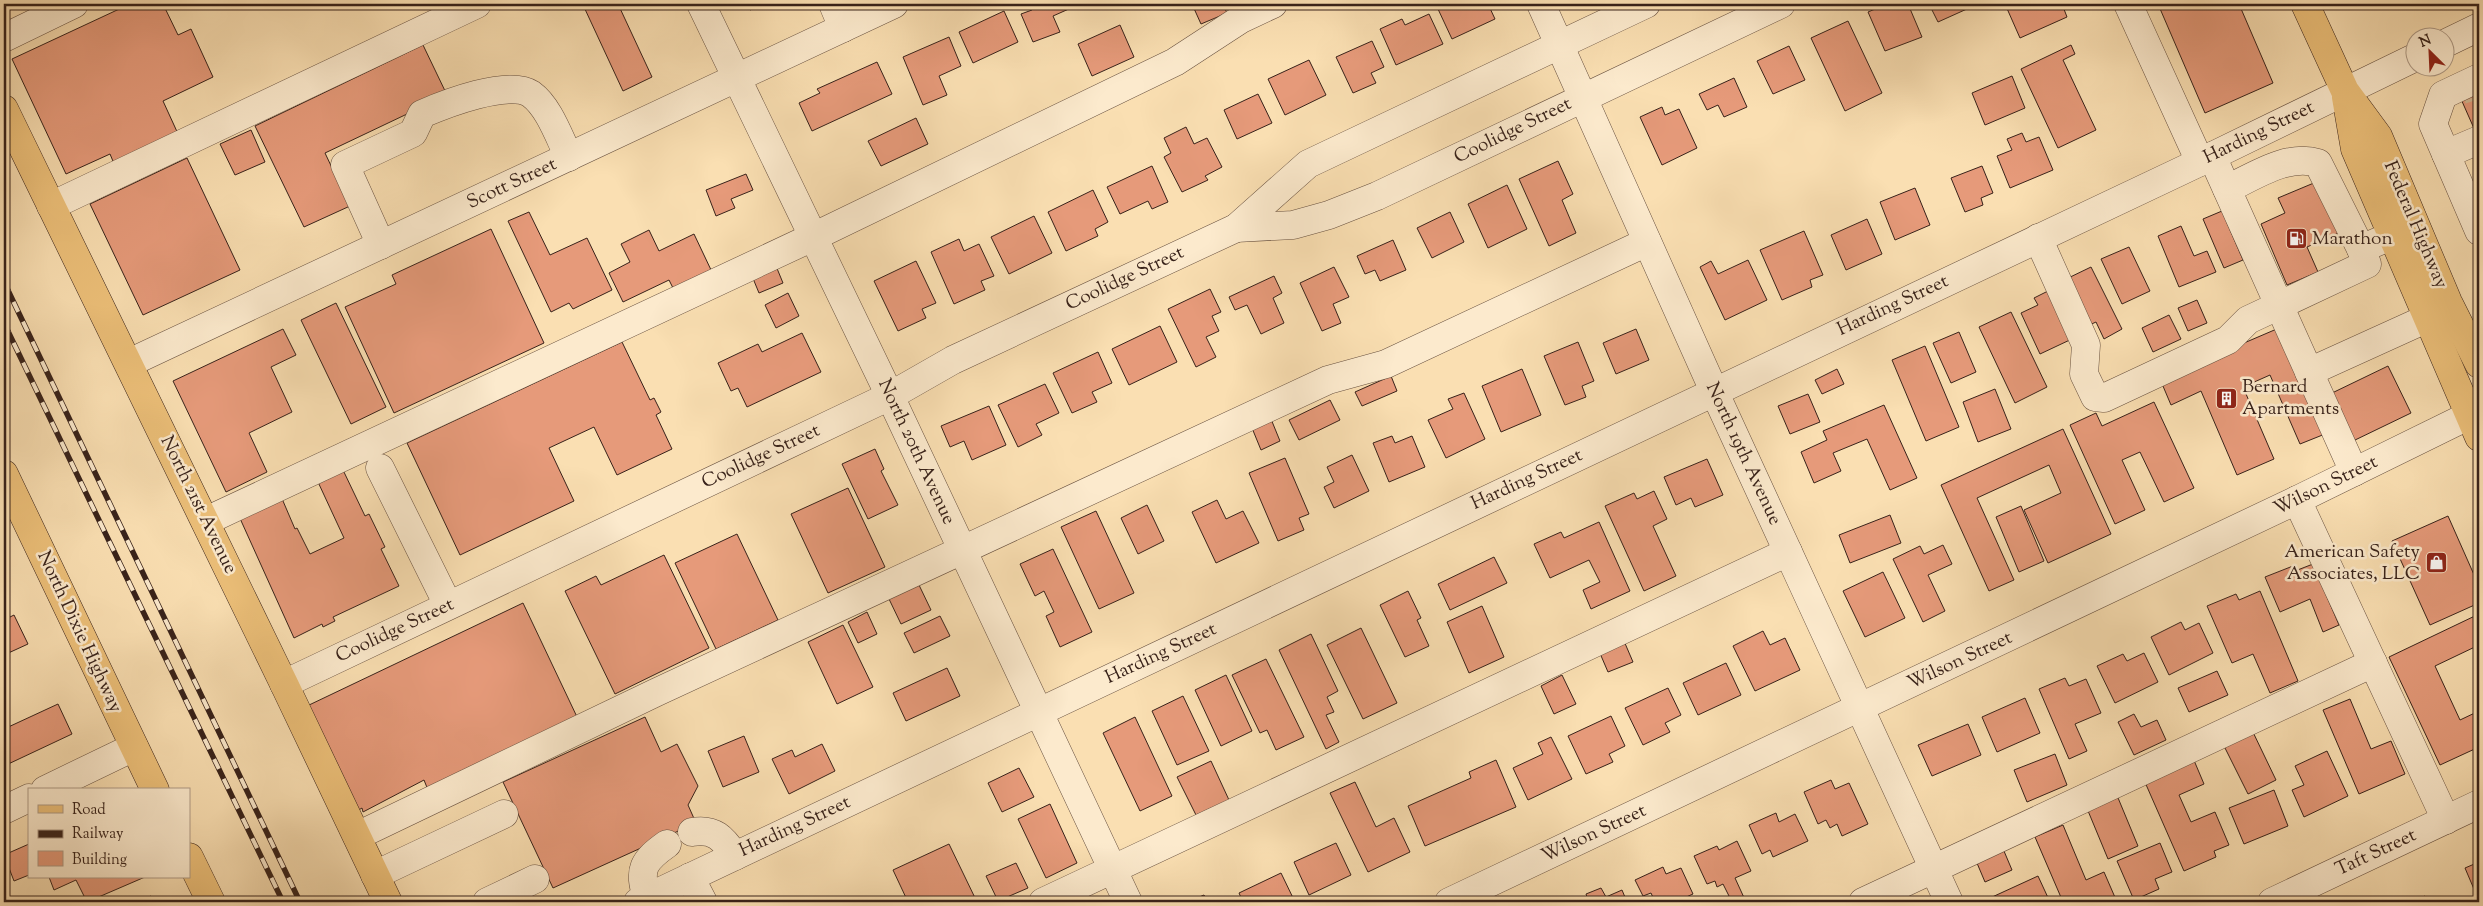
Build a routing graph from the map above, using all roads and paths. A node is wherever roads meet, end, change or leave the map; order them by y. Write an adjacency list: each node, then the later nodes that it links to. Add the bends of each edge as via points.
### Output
1 (74, 4): 13 (street)
2 (477, 4): 29 (street)
3 (701, 4): 17 (street, North 20th Avenue)
4 (894, 4): 11 (street, Scott Street)
5 (1273, 4): 33 (street, via 1240,19 1175,62)
6 (1540, 4): 15 (street, North 19th Avenue)
7 (1646, 4): 15 (street, Coolidge Street)
8 (1781, 4): 20 (street, Coolidge Street)
9 (2128, 4): 26 (street)
10 (2305, 4): 19 (main road, Federal Highway)
11 (838, 16): 17 (street, Scott Street)
12 (2479, 27): 14 (street)
13 (4, 38)
14 (2456, 38)
15 (1559, 45): 20 (street, North 19th Avenue); 30 (street, Coolidge Street, via 1308,164)
16 (2406, 62): 19 (street, Harding Street)
17 (737, 78): 25 (street, Scott Street); 33 (street, North 20th Avenue)
18 (2476, 86): 24 (street, via 2443,95 2434,124)
19 (2345, 90): 22 (street, Harding Street); 32 (main road, Federal Highway, via 2355,149); 41 (main road, Federal Highway, via 2378,136 2448,302)
20 (1582, 97): 30 (street, Coolidge Street, via 1337,212 1293,225); 35 (street, North 19th Avenue)
21 (4, 109): 29 (main road, North 21st Avenue)
22 (2270, 127): 26 (street, Harding Street); 27 (street)
23 (2479, 140): 24 (street)
24 (2446, 154): 31 (street)
25 (569, 157): 36 (street, Scott Street); 36 (street, via 542,106 531,94 519,89 450,102 422,114 413,133 345,165)
26 (2206, 159): 28 (street); 34 (street, Harding Street)
27 (2288, 162): 28 (street); 37 (street, via 2302,159 2318,163)
28 (2226, 189): 38 (street)
29 (52, 206): 40 (main road, North 21st Avenue)
30 (1236, 228): 44 (street, Coolidge Street, via 953,360)
31 (2479, 231)
32 (2393, 235): 37 (street); 39 (main road, Federal Highway)
33 (813, 236): 44 (street, North 20th Avenue); 50 (street)
34 (2038, 238): 38 (street, via 2086,345 2084,374 2095,397 2104,398 2228,340 2248,320); 43 (street, Harding Street)
35 (1647, 242): 43 (street, North 19th Avenue); 51 (street, via 1386,364 1328,380)
36 (381, 245): 40 (street, Scott Street)
37 (2360, 249): 38 (street, via 2367,264)
38 (2279, 306): 42 (street)
39 (2428, 318): 42 (street); 45 (main road, Federal Highway)
40 (129, 363): 50 (main road, North 21st Avenue)
41 (2479, 364)
42 (2309, 372): 47 (street)
43 (1714, 391): 52 (street, North 19th Avenue); 57 (street, Harding Street)
44 (890, 396): 51 (street, North 20th Avenue); 53 (street, Coolidge Street)
45 (2474, 426): 47 (street, Wilson Street)
46 (380, 468): 53 (street)
47 (2354, 472): 49 (street, Wilson Street)
48 (4, 474): 58 (main road, North Dixie Highway)
49 (2297, 500): 54 (street); 56 (street, Wilson Street)
50 (206, 521): 55 (main road, North 21st Avenue)
51 (962, 550): 57 (street, North 20th Avenue); 67 (street)
52 (1788, 552): 56 (street, North 19th Avenue); 72 (street)
53 (448, 605): 55 (street, Coolidge Street)
54 (2373, 663): 65 (street); 71 (street)
55 (284, 684): 67 (main road, North 21st Avenue)
56 (1860, 708): 71 (street, North 19th Avenue); 83 (street, Wilson Street)
57 (1039, 712): 69 (street, Harding Street); 72 (street, North 20th Avenue)
58 (134, 747): 59 (street); 60 (main road, North Dixie Highway)
59 (49, 788)
60 (154, 788)
61 (28, 798): 63 (street)
62 (2479, 804): 65 (street, Taft Street)
63 (4, 810)
64 (504, 814): 73 (street)
65 (2446, 820): 86 (street, Taft Street)
66 (692, 832): 69 (street, via 702,830 717,834)
67 (356, 836): 73 (main road, North 21st Avenue)
68 (667, 844): 76 (street, via 645,864)
69 (735, 856): 74 (street, Harding Street)
70 (190, 859): 77 (main road)
71 (1934, 869): 84 (street); 85 (street, North 19th Avenue)
72 (1113, 870): 81 (street); 82 (street, North 20th Avenue)
73 (375, 875): 78 (main road, North 21st Avenue)
74 (690, 877): 76 (street, Harding Street); 80 (street)
75 (535, 879): 79 (street)
76 (642, 900)
77 (211, 902)
78 (388, 902)
79 (486, 902)
80 (703, 902)
81 (1043, 902)
82 (1128, 902)
83 (1449, 902)
84 (1863, 902)
85 (1949, 902)
86 (2272, 902)

